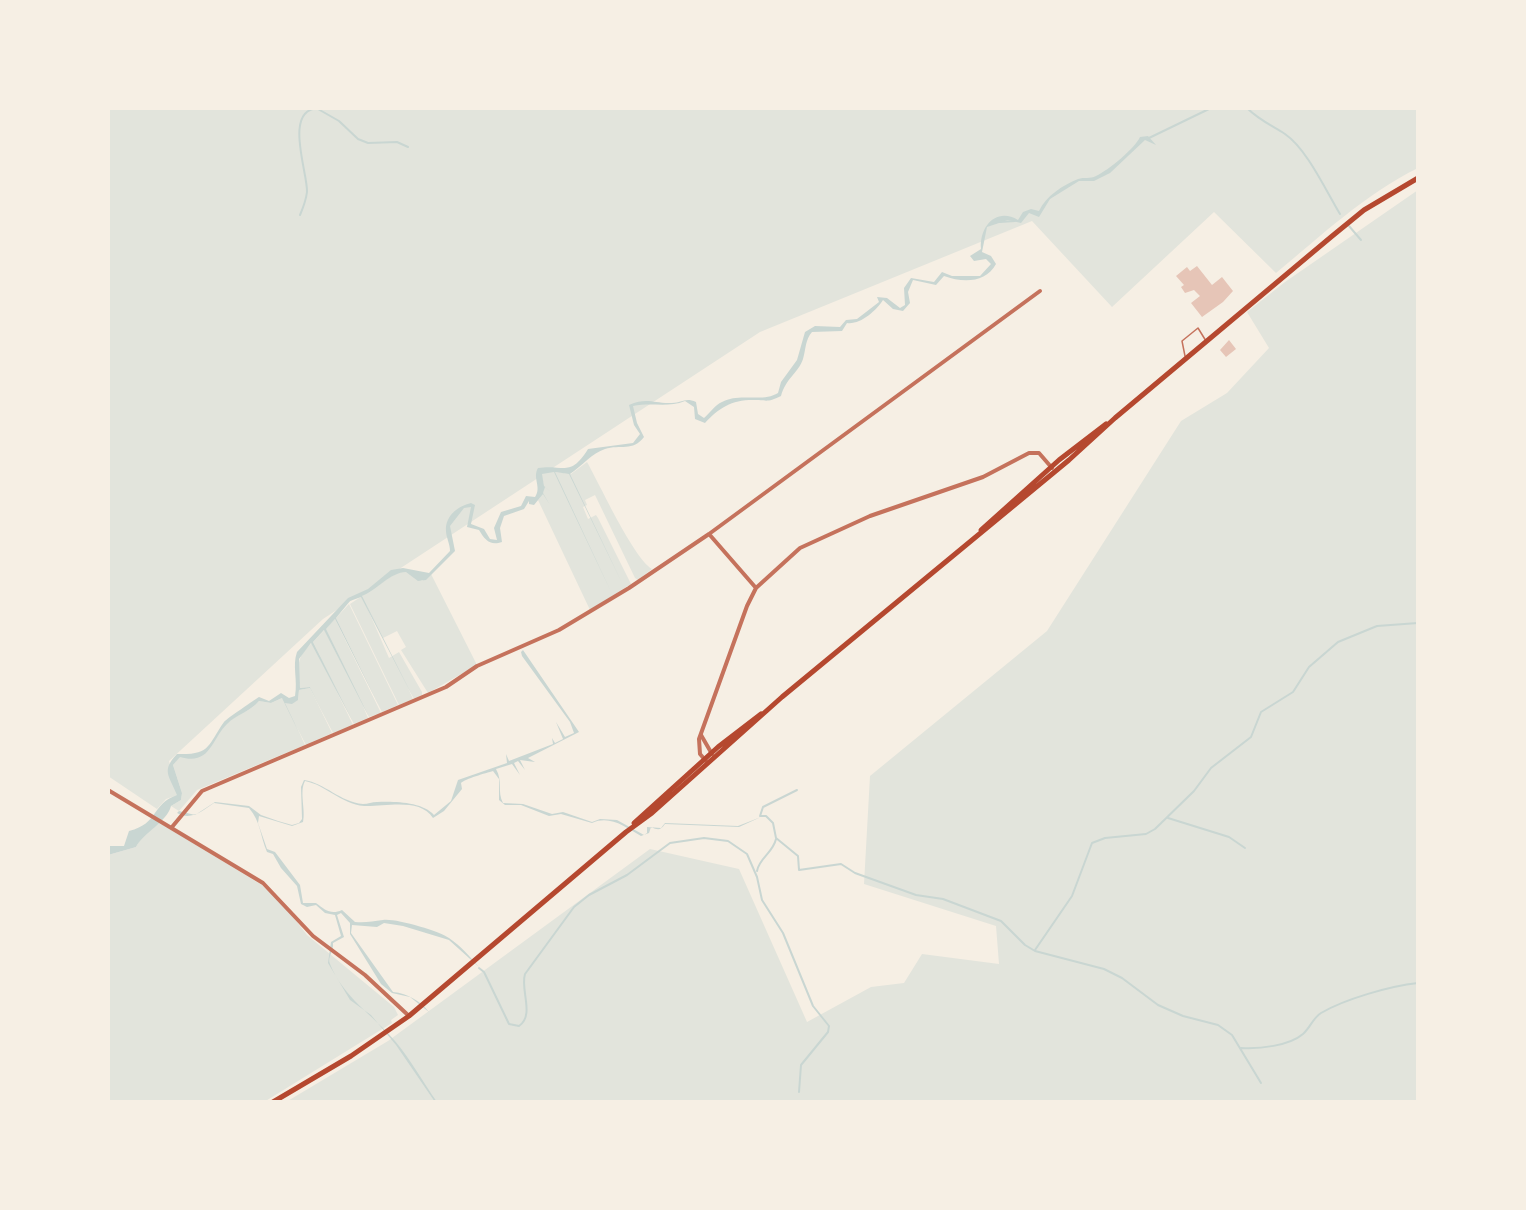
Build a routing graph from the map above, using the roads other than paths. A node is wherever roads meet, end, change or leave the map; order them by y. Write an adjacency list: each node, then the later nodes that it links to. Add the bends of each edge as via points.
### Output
1 (1418, 178): 3 (main road, via 1364,210)
2 (1040, 291): 6 (street)
3 (1207, 341): 4 (main road); 4 (lane, via 1197,328 1182,341)
4 (1186, 359): 5 (main road)
5 (1053, 470): 7 (street, via 1039,453 1029,453 983,477 870,516 800,548); 9 (main road)
6 (709, 534): 7 (street); 12 (street, via 548,636 477,666 416,701 202,791)
7 (756, 588): 8 (street)
8 (700, 735): 9 (street); 10 (street, via 699,749)
9 (713, 755): 10 (main road)
10 (706, 761): 13 (main road)
11 (108, 790): 12 (street)
12 (172, 827): 13 (street, via 263,883 313,936 365,975)
13 (409, 1016): 14 (main road)
14 (273, 1102)

